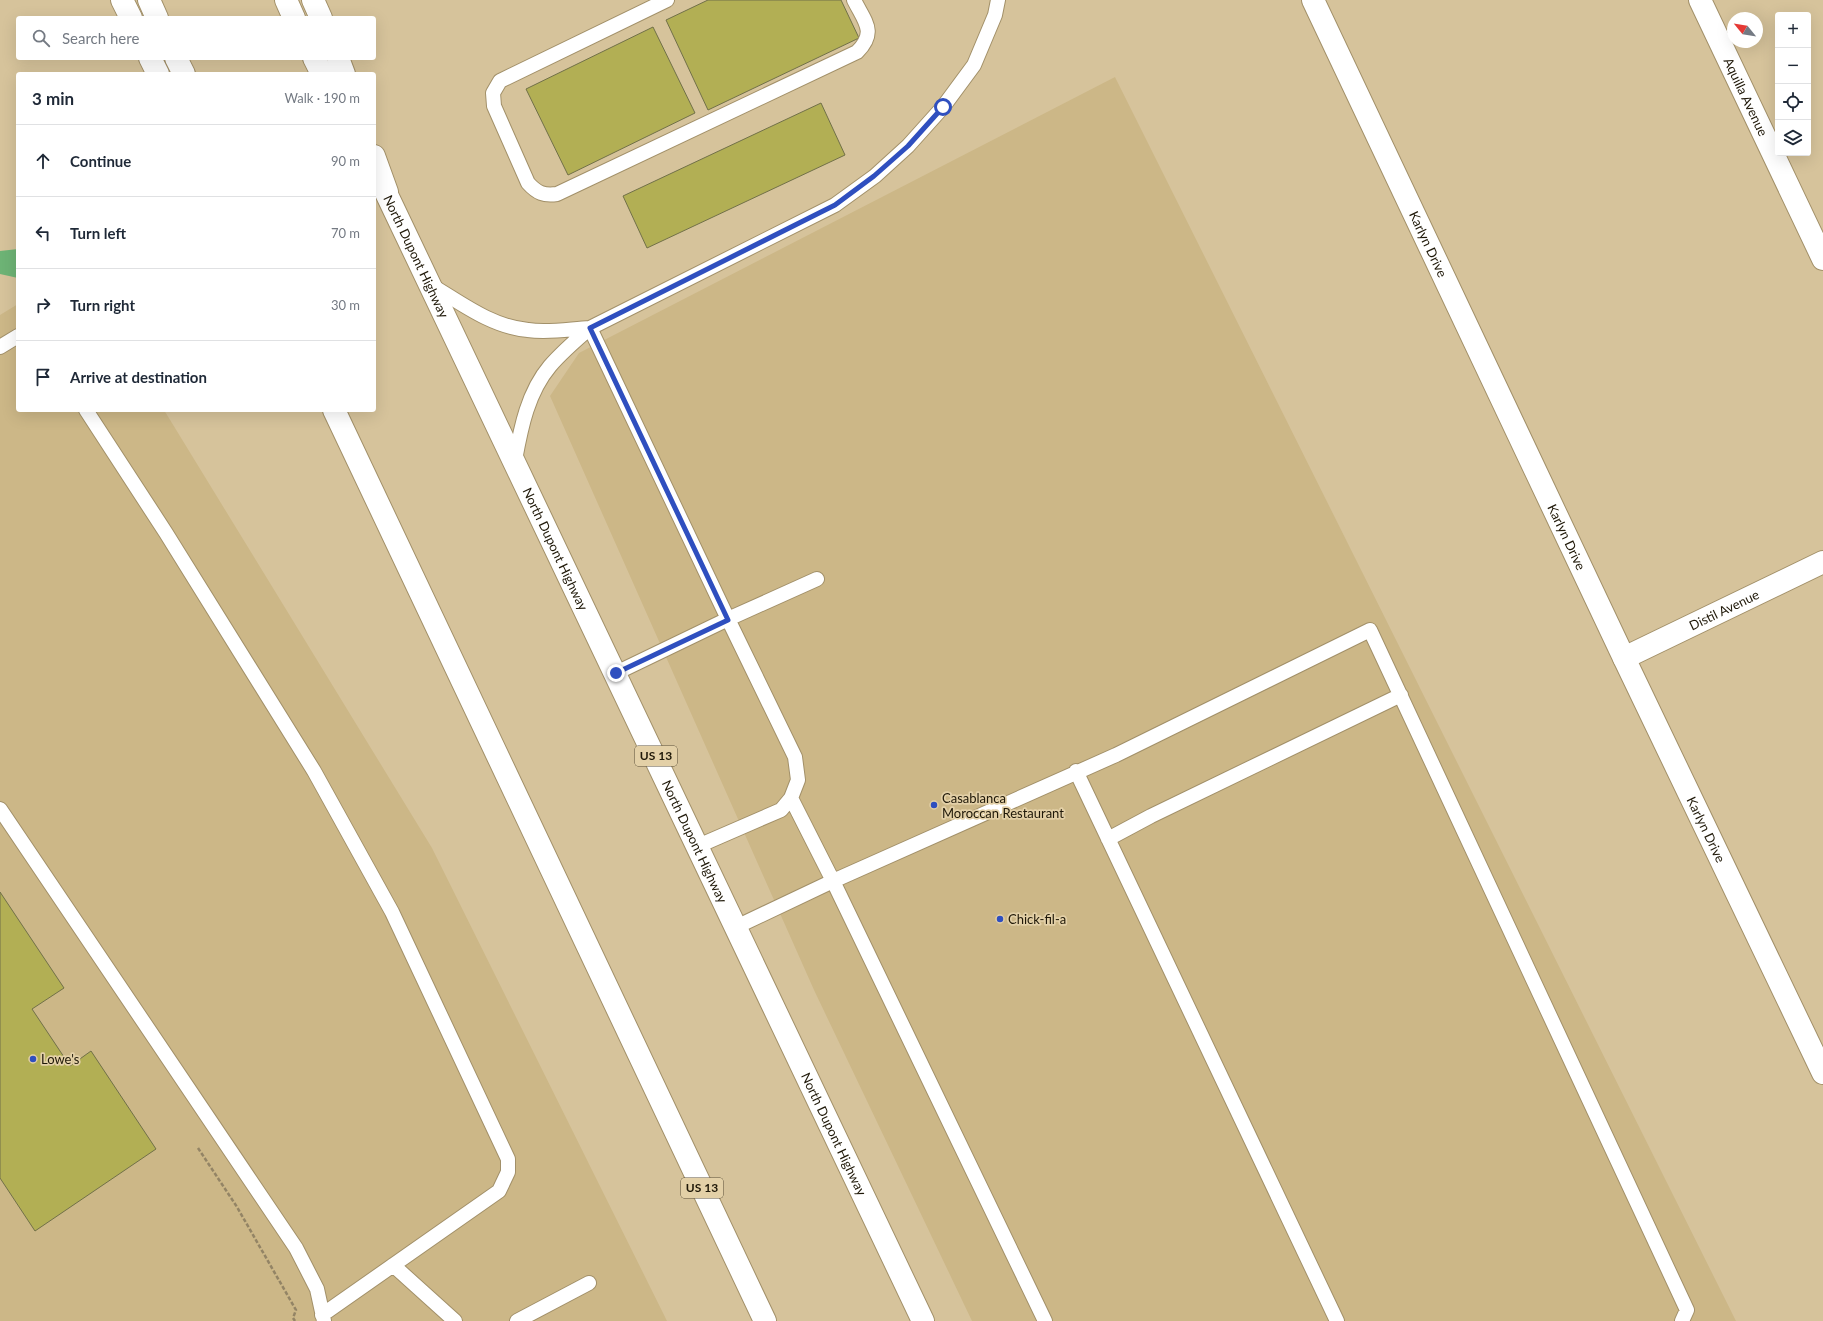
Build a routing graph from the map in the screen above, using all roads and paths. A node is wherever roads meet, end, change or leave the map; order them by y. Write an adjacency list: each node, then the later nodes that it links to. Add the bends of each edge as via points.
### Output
1 (122, 0): 10 (main road)
2 (149, 0): 11 (main road)
3 (286, 0): 12 (main road)
4 (313, 0): 13 (main road)
5 (667, 0): 6 (lane, via 500,81 493,93 494,106 528,183 536,191 546,195 557,194 857,52 869,36)
6 (854, 0)
7 (998, 0): 27 (lane, via 995,16 974,65 908,146 874,176 835,205)
8 (1313, 0): 36 (main road, Karlyn Drive)
9 (1700, 0): 25 (main road, Aquilla Avenue)
10 (129, 16)
11 (156, 16)
12 (293, 16)
13 (320, 16)
14 (151, 60): 18 (main road)
15 (177, 60): 19 (main road)
16 (315, 60): 20 (main road)
17 (339, 60): 21 (main road)
18 (157, 72)
19 (183, 72)
20 (321, 72)
21 (343, 72)
22 (376, 162): 24 (main road)
23 (376, 172): 24 (main road, North Dupont Highway / US 13)
24 (387, 192): 26 (main road, North Dupont Highway / US 13)
25 (1823, 259)
26 (431, 284): 27 (lane, via 491,321 507,326 528,330); 32 (main road, North Dupont Highway / US 13)
27 (590, 328): 32 (lane, via 549,367 533,394 521,426); 35 (lane)
28 (16, 337): 29 (lane)
29 (0, 347)
30 (87, 412): 48 (lane, via 166,533 316,775 392,912 508,1159 508,1172 499,1191)
31 (335, 412): 51 (main road, US 13)
32 (515, 460): 37 (main road, North Dupont Highway / US 13)
33 (1823, 562): 36 (main road, Distil Avenue)
34 (817, 578): 35 (lane)
35 (728, 620): 37 (lane); 40 (lane, via 795,757 798,780)
36 (1624, 658): 46 (main road, Karlyn Drive)
37 (616, 673): 43 (main road, North Dupont Highway / US 13)
38 (1401, 695): 39 (lane, via 1370,630 1116,755); 42 (lane, via 1158,812); 58 (lane, via 1687,1310)
39 (1076, 772): 42 (lane); 44 (lane)
40 (791, 798): 43 (lane, via 781,810); 44 (lane)
41 (0, 808): 50 (lane, via 296,1248 317,1289)
42 (1108, 839): 57 (lane)
43 (698, 846): 45 (main road, North Dupont Highway / US 13)
44 (833, 881): 45 (lane); 56 (lane)
45 (736, 927): 55 (main road, North Dupont Highway / US 13)
46 (1823, 1073)
47 (196, 1145): 52 (path, via 237,1207 296,1310 293,1318)
48 (394, 1265): 50 (lane); 53 (lane)
49 (589, 1283): 54 (lane)
50 (323, 1318)
51 (762, 1318)
52 (295, 1321)
53 (455, 1321)
54 (517, 1321)
55 (923, 1321)
56 (1045, 1321)
57 (1337, 1321)
58 (1682, 1321)

